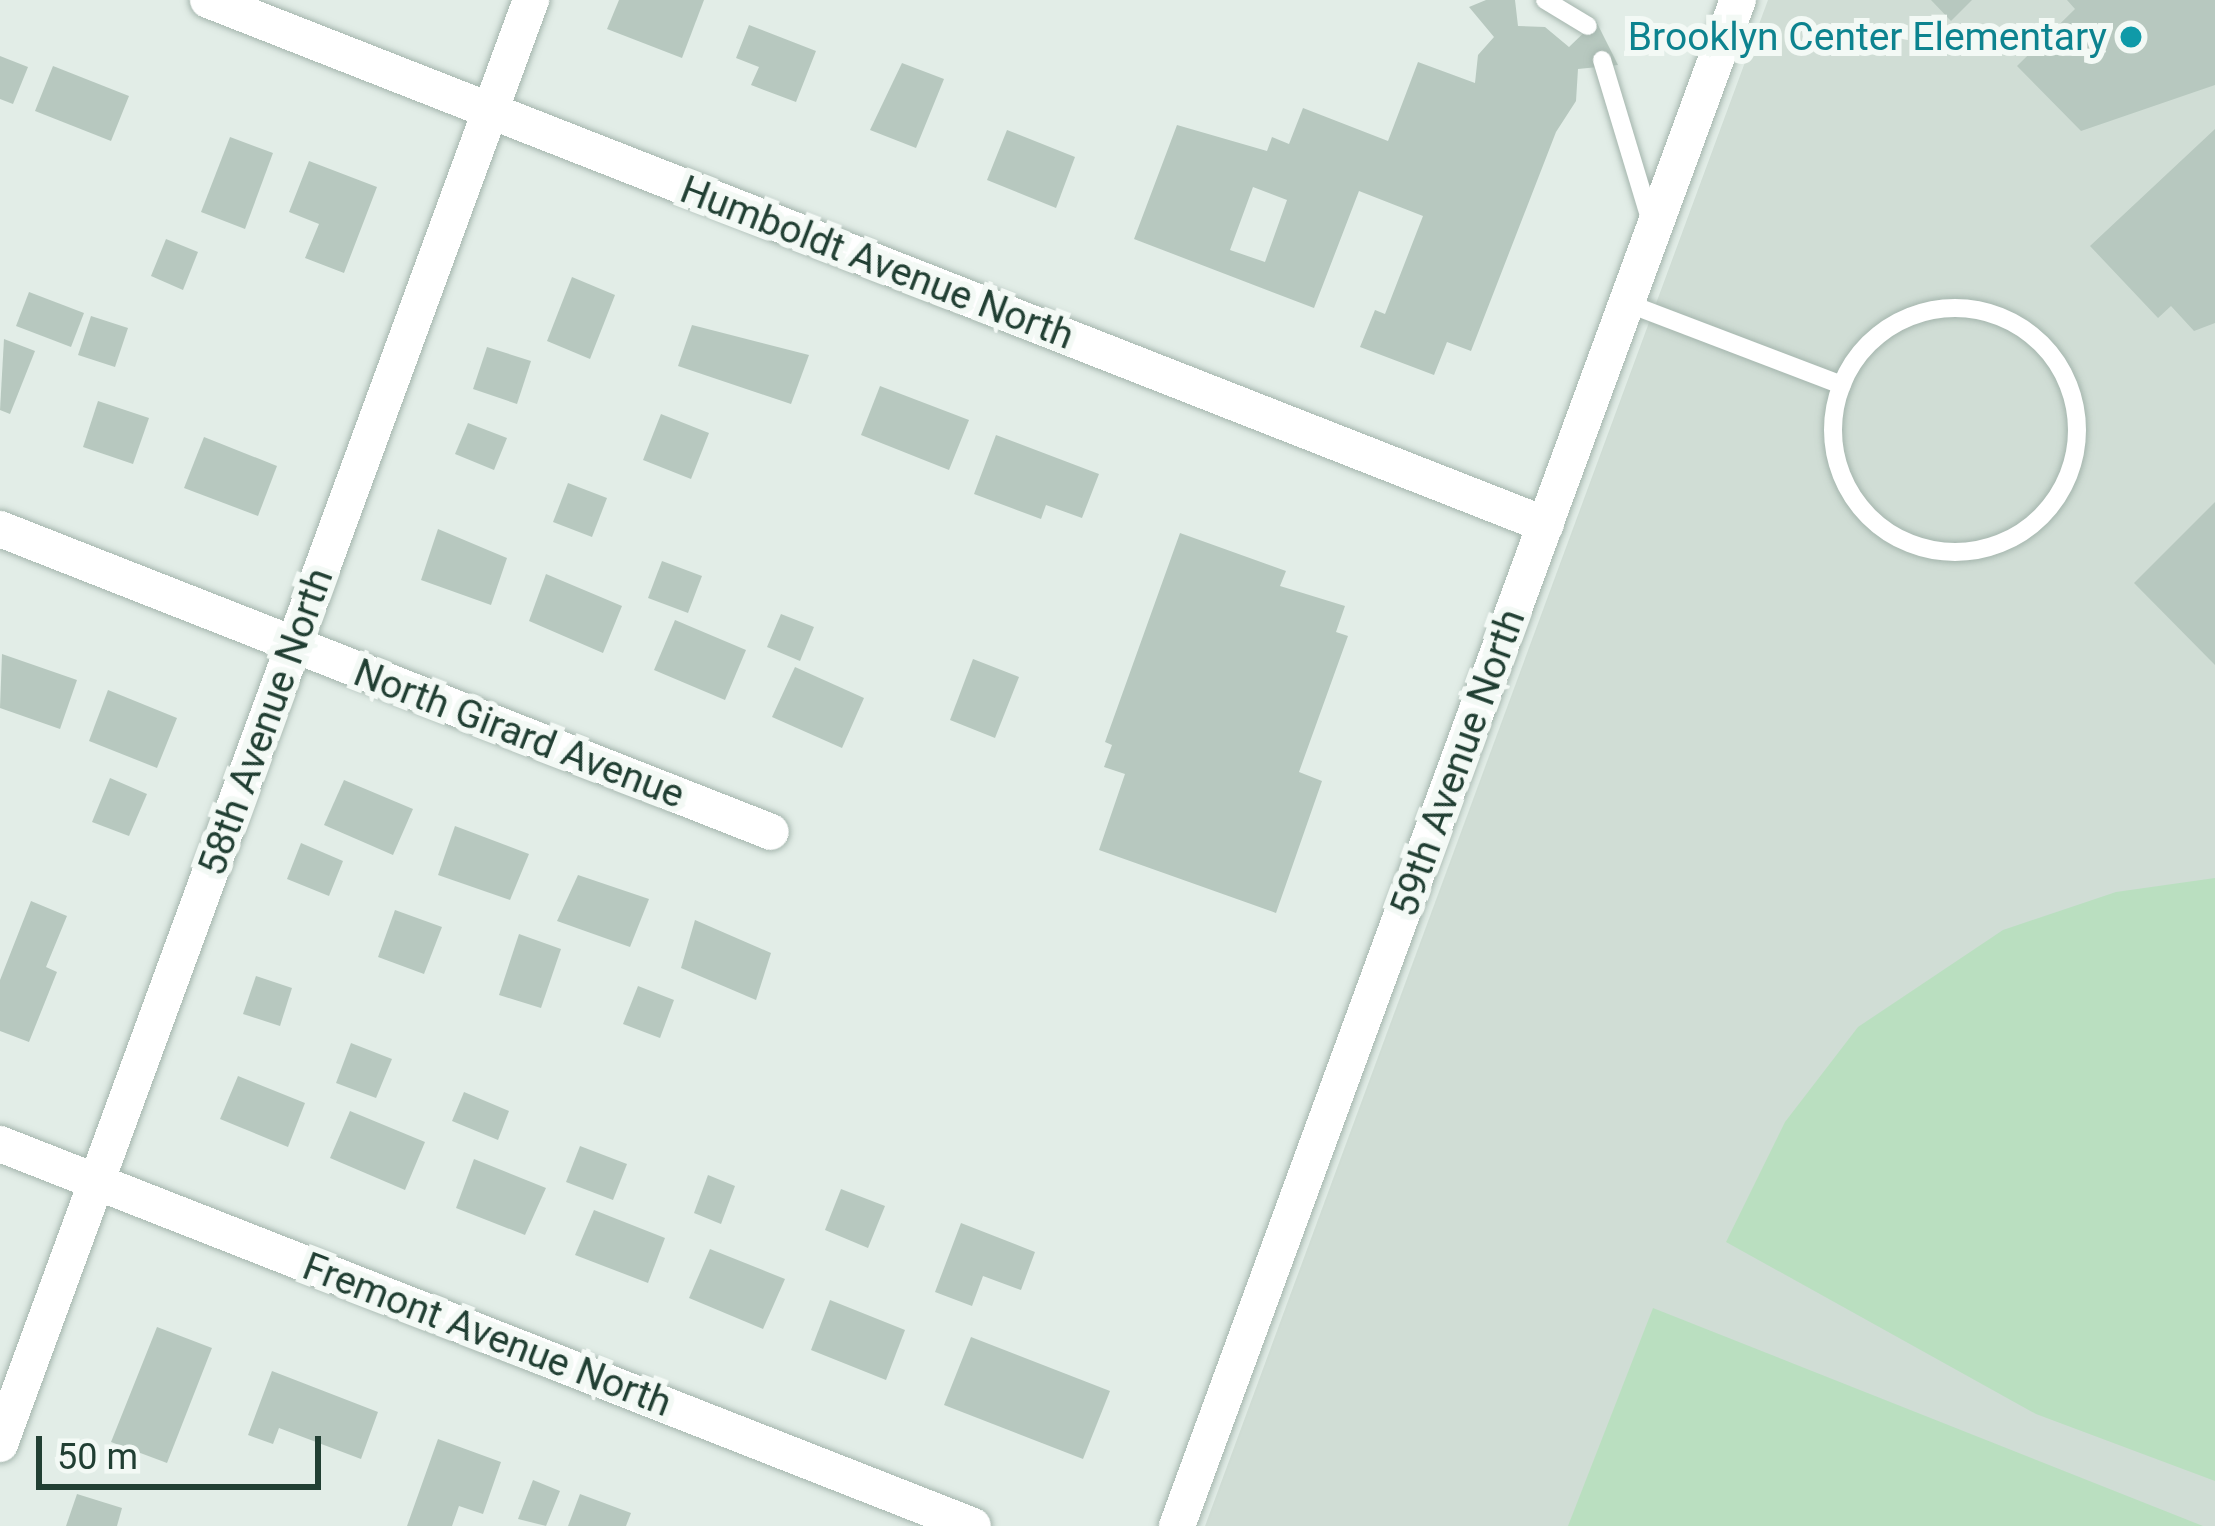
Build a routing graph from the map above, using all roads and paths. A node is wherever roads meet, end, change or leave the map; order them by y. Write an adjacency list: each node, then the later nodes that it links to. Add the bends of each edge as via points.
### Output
1 (208, 0): 7 (street, Humboldt Avenue North)
2 (531, 0): 7 (street, 58th Avenue North)
3 (1545, 0): 5 (lane)
4 (1738, 0): 8 (street, 59th Avenue North)
5 (1588, 26)
6 (1602, 60): 8 (lane)
7 (491, 113): 11 (street, Humboldt Avenue North); 13 (street, 58th Avenue North)
8 (1653, 230): 9 (street, 59th Avenue North)
9 (1627, 303): 10 (lane); 11 (street, 59th Avenue North)
10 (1842, 385): 10 (lane, via 1862,351 1909,318 1966,308 2004,317 2037,338 2062,368 2077,444 2067,481 2044,516 2009,541 1969,553 1907,542 1858,505 1838,467 1833,426)
11 (1546, 525): 19 (street, 59th Avenue North)
12 (0, 529): 13 (street, North Girard Avenue)
13 (295, 646): 14 (street, North Girard Avenue); 16 (street, 58th Avenue North)
14 (771, 832)
15 (0, 1144): 16 (street, Fremont Avenue North)
16 (97, 1181): 17 (street, 58th Avenue North); 18 (street, Fremont Avenue North)
17 (0, 1444)
18 (973, 1526)
19 (1177, 1526)

